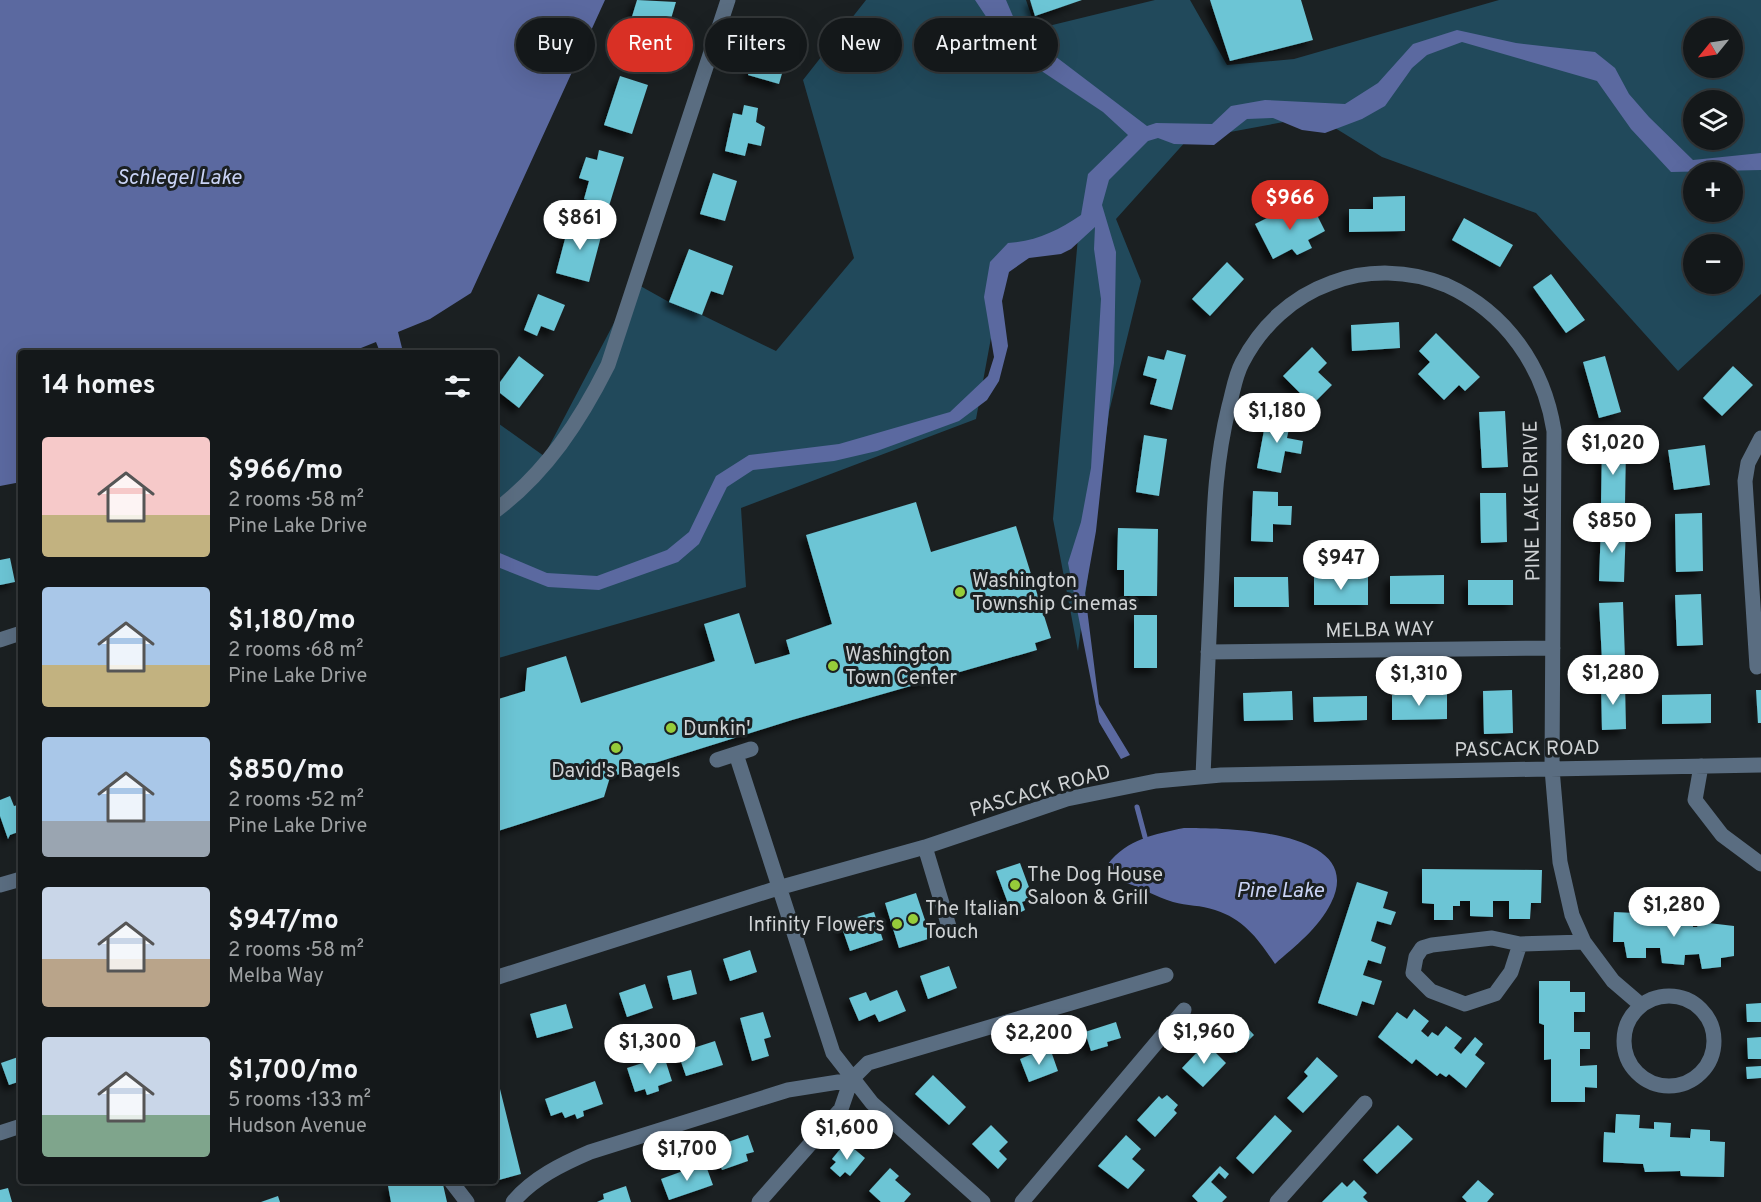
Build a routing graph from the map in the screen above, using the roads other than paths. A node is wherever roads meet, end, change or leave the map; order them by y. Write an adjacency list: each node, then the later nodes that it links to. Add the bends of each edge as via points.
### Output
1 (728, 0): 3 (street, via 608,365 562,444 538,473)
2 (1761, 438): 8 (street, via 1748,463 1745,481)
3 (500, 507)
4 (18, 634): 5 (street)
5 (0, 640)
6 (1553, 648): 7 (street, MELBA WAY); 7 (street, PINE LAKE DRIVE, via 1554,431 1541,380 1527,354 1484,307 1437,282 1387,273 1341,279 1293,302 1256,339 1242,363 1216,464); 12 (street, PINE LAKE DRIVE)
7 (1208, 652): 13 (street, PINE LAKE DRIVE)
8 (1757, 667)
9 (717, 760): 18 (street, via 743,751)
10 (1761, 765): 11 (street, PASCACK ROAD)
11 (1701, 766): 12 (street, PASCACK ROAD); 15 (street, via 1695,801 1722,834)
12 (1552, 769): 13 (street, PASCACK ROAD); 20 (street, PINE LAKE DRIVE, via 1564,886)
13 (1203, 776): 14 (street, PASCACK ROAD, via 1067,799)
14 (925, 847): 18 (street, PASCACK ROAD); 19 (street)
15 (1761, 864)
16 (18, 880): 17 (street)
17 (0, 885)
18 (778, 888): 23 (street, PASCACK ROAD); 26 (street, via 833,1053)
19 (950, 930)
20 (1584, 942): 21 (street); 24 (street, PINE LAKE DRIVE, via 1613,981)
21 (1520, 944): 21 (street, via 1492,938 1432,945 1422,948 1413,973 1431,991 1465,1004 1496,994 1511,972)
22 (1166, 975): 26 (street, via 868,1063)
23 (498, 977)
24 (1641, 1005): 24 (street, via 1631,1016 1623,1043 1633,1069 1656,1085 1670,1087 1698,1077 1714,1050 1709,1019 1700,1007 1670,995)
25 (1184, 1010): 35 (street)
26 (851, 1080): 32 (street, via 788,1090 590,1152 537,1180); 33 (street, via 841,1109); 34 (street)
27 (1365, 1103): 36 (street)
28 (18, 1127): 29 (street)
29 (0, 1133)
30 (453, 1184): 31 (street)
31 (467, 1202)
32 (513, 1202)
33 (759, 1202)
34 (982, 1202)
35 (1022, 1202)
36 (1277, 1202)

